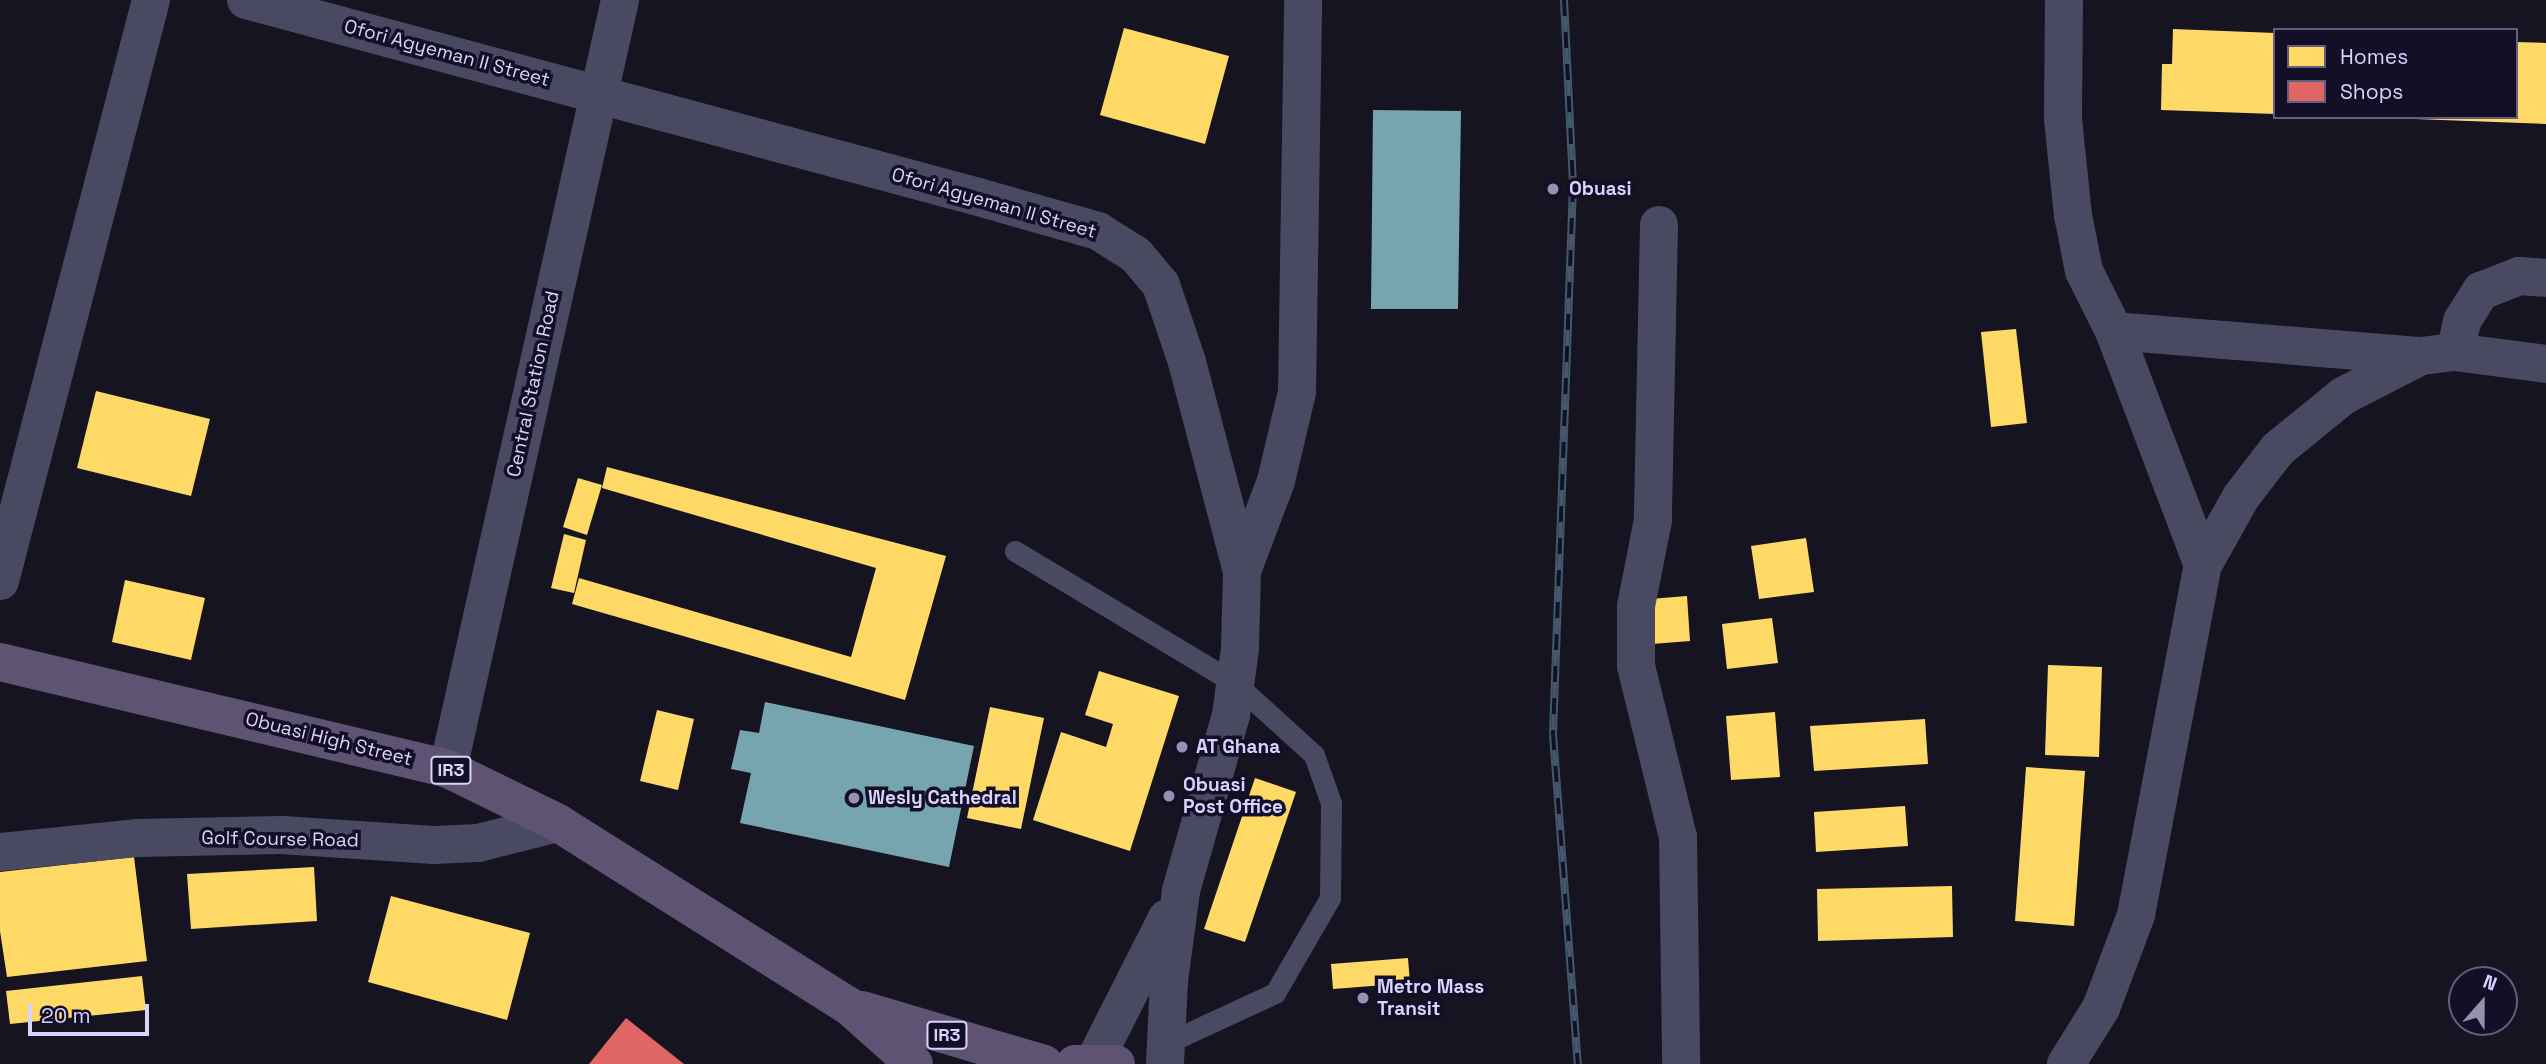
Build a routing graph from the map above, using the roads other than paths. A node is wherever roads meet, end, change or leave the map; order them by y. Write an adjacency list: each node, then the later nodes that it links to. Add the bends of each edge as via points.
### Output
1 (151, 0): 15 (street)
2 (246, 0): 6 (street, Ofori Agyeman II Street)
3 (620, 0): 6 (street, Central Station Road)
4 (1303, 0): 14 (street, via 1297,392 1276,481)
5 (2064, 0): 9 (street, via 2063,119 2073,215 2084,271)
6 (597, 92): 14 (street, Ofori Agyeman II Street, via 1098,231 1136,255 1161,285 1187,362); 18 (street, Central Station Road)
7 (1659, 225): 27 (street, via 1653,520 1636,606 1636,666 1678,837)
8 (2546, 278): 10 (street, via 2519,276 2482,291)
9 (2114, 331): 10 (street); 13 (street)
10 (2438, 354): 11 (street); 13 (street, via 2343,396 2278,449 2241,497)
11 (2546, 364)
12 (1015, 551): 17 (lane)
13 (2203, 565): 28 (street, via 2136,915 2101,1008)
14 (1242, 572): 17 (street, Ofori Agyeman II Street)
15 (0, 581)
16 (0, 662): 18 (main road, Obuasi High Street / IR3)
17 (1236, 683): 21 (street, Ofori Agyeman II Street); 23 (lane, via 1314,755 1331,803 1331,898 1275,993)
18 (448, 769): 19 (main road, Obuasi High Street / IR3)
19 (558, 823): 20 (street, Golf Course Road, via 478,843 445,845 282,835 138,838); 22 (main road, Obuasi High Street / IR3)
20 (0, 852)
21 (1181, 891): 23 (street, Ofori Agyeman II Street, via 1168,981); 24 (street, Ofori Agyeman II Street)
22 (849, 1006): 25 (main road, Obuasi High Street / IR3); 26 (main road, Obuasi High Street / IR3)
23 (1166, 1053)
24 (1095, 1063)
25 (914, 1064)
26 (1044, 1064)
27 (1681, 1064)
28 (2066, 1064)

